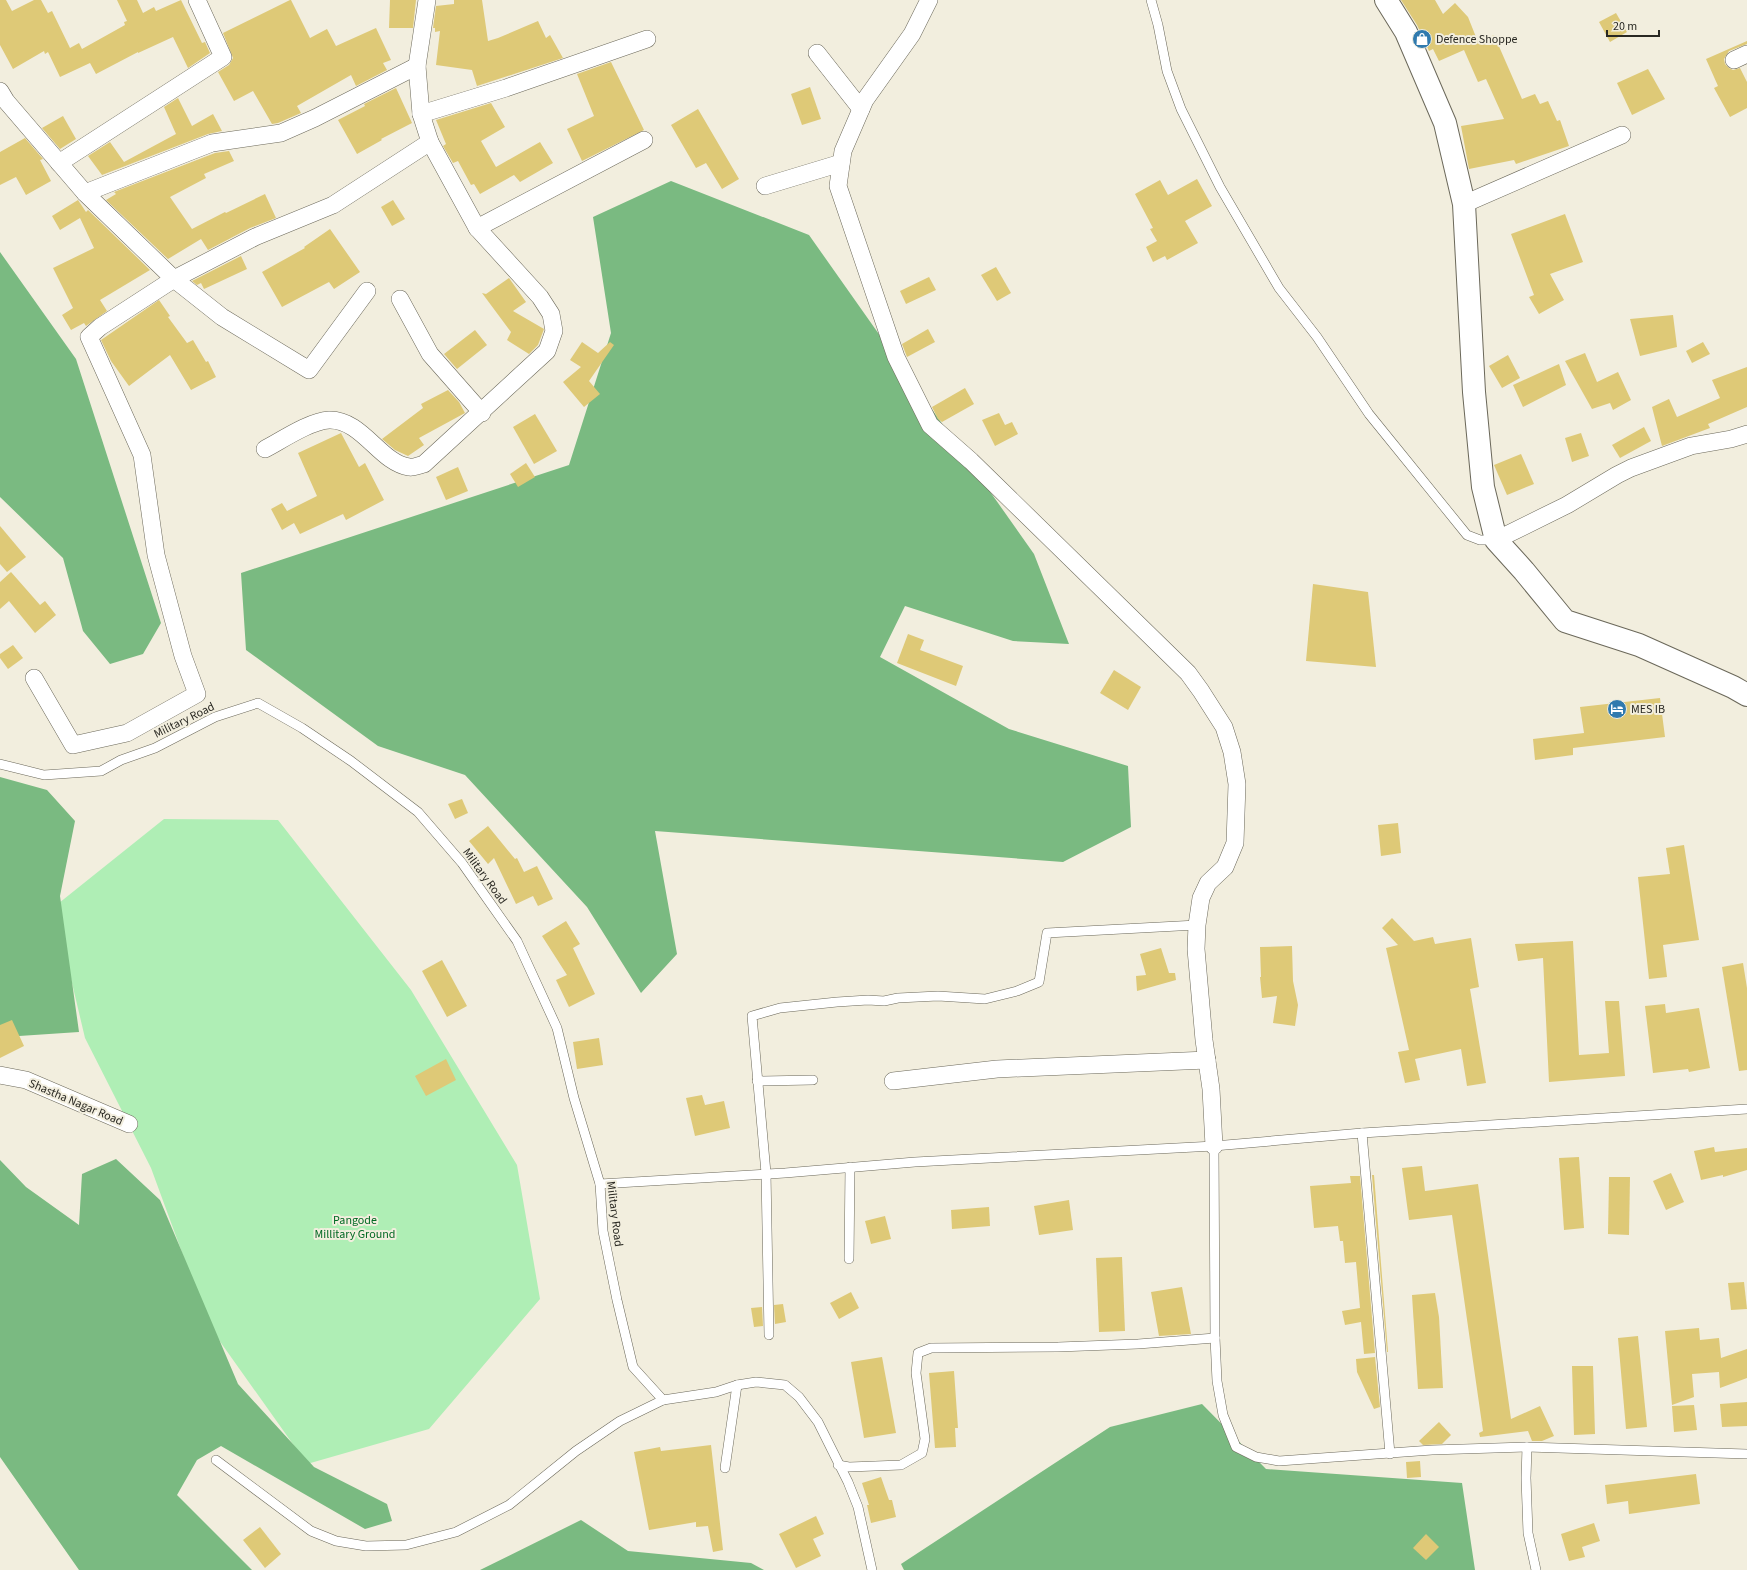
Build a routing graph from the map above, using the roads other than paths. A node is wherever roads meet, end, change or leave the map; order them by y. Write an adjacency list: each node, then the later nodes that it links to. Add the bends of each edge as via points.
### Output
1 (197, 0): 15 (street, via 223,57)
2 (427, 0): 8 (street)
3 (929, 0): 10 (street, via 912,34)
4 (1151, 0): 27 (lane, via 1167,71 1181,109 1220,187 1279,288 1317,337 1369,414 1467,535 1480,540)
5 (1386, 0): 19 (main road, via 1406,32 1445,123)
6 (647, 39): 11 (street, via 506,88)
7 (817, 53): 10 (street)
8 (417, 66): 11 (street); 18 (street, via 281,133 212,143)
9 (0, 91): 15 (street)
10 (861, 109): 16 (street, via 842,152)
11 (420, 114): 14 (street)
12 (1622, 135): 19 (street)
13 (644, 140): 20 (street)
14 (430, 142): 20 (street); 21 (street, via 333,205 255,237)
15 (59, 162): 18 (street)
16 (841, 163): 17 (street); 31 (street, via 838,186 896,357 930,425 971,461 1188,673 1224,727 1232,752 1237,784 1235,843 1225,867 1208,883 1202,898)
17 (765, 186)
18 (85, 193): 21 (street)
19 (1464, 204): 27 (main road, via 1474,392 1483,487)
20 (477, 228): 24 (street, via 540,297 551,314 554,331 547,351)
21 (174, 279): 22 (street, via 222,317 309,370); 28 (street, via 100,327 90,337 142,455 156,555 183,656 197,694 127,733 73,744)
22 (367, 292)
23 (400, 299): 24 (street, via 430,354)
24 (482, 412): 26 (street, via 424,464 411,468 400,465 345,423 329,420 314,423)
25 (1747, 434): 27 (street, via 1691,446 1616,474 1567,504)
26 (265, 449)
27 (1496, 540): 29 (main road, via 1565,621 1639,644 1733,686)
28 (34, 678)
29 (1747, 695)
30 (0, 764): 43 (lane, Military Road, via 44,775 101,771 155,748 215,717 258,703 302,728 351,761 418,812 462,863 517,941 557,1028 574,1098)
31 (1198, 925): 32 (street, via 1196,949); 35 (lane, via 1047,933 1039,982 1017,991 985,998 938,996 868,1000 780,1008 752,1016)
32 (1207, 1060): 36 (street, via 997,1069); 40 (street)
33 (0, 1076): 38 (street, Shastha Nagar Road, via 26,1080)
34 (813, 1080): 35 (lane)
35 (757, 1081): 42 (lane)
36 (893, 1081)
37 (1747, 1109): 39 (lane)
38 (128, 1124)
39 (1362, 1133): 40 (lane); 50 (lane)
40 (1214, 1146): 41 (lane); 46 (lane)
41 (850, 1167): 42 (lane); 44 (lane)
42 (766, 1173): 43 (lane); 45 (lane)
43 (600, 1184): 48 (lane, Military Road, via 603,1231 633,1367)
44 (850, 1259)
45 (769, 1335)
46 (1215, 1338): 50 (lane, via 1216,1381 1223,1415 1236,1447 1256,1457 1279,1461); 53 (lane, via 1058,1347 931,1348 918,1353 916,1373 925,1439 922,1453 901,1465)
47 (737, 1385): 48 (lane, via 716,1392); 53 (lane, via 756,1382 785,1386 799,1397 818,1422); 54 (lane)
48 (663, 1400): 52 (lane, via 620,1421 509,1505 456,1532 406,1545 366,1546 336,1541 312,1531)
49 (1527, 1447): 50 (lane); 51 (lane); 56 (lane, via 1528,1533)
50 (1390, 1454)
51 (1747, 1454)
52 (216, 1460)
53 (838, 1465): 55 (lane, via 858,1508)
54 (725, 1468)
55 (872, 1570)
56 (1536, 1570)

